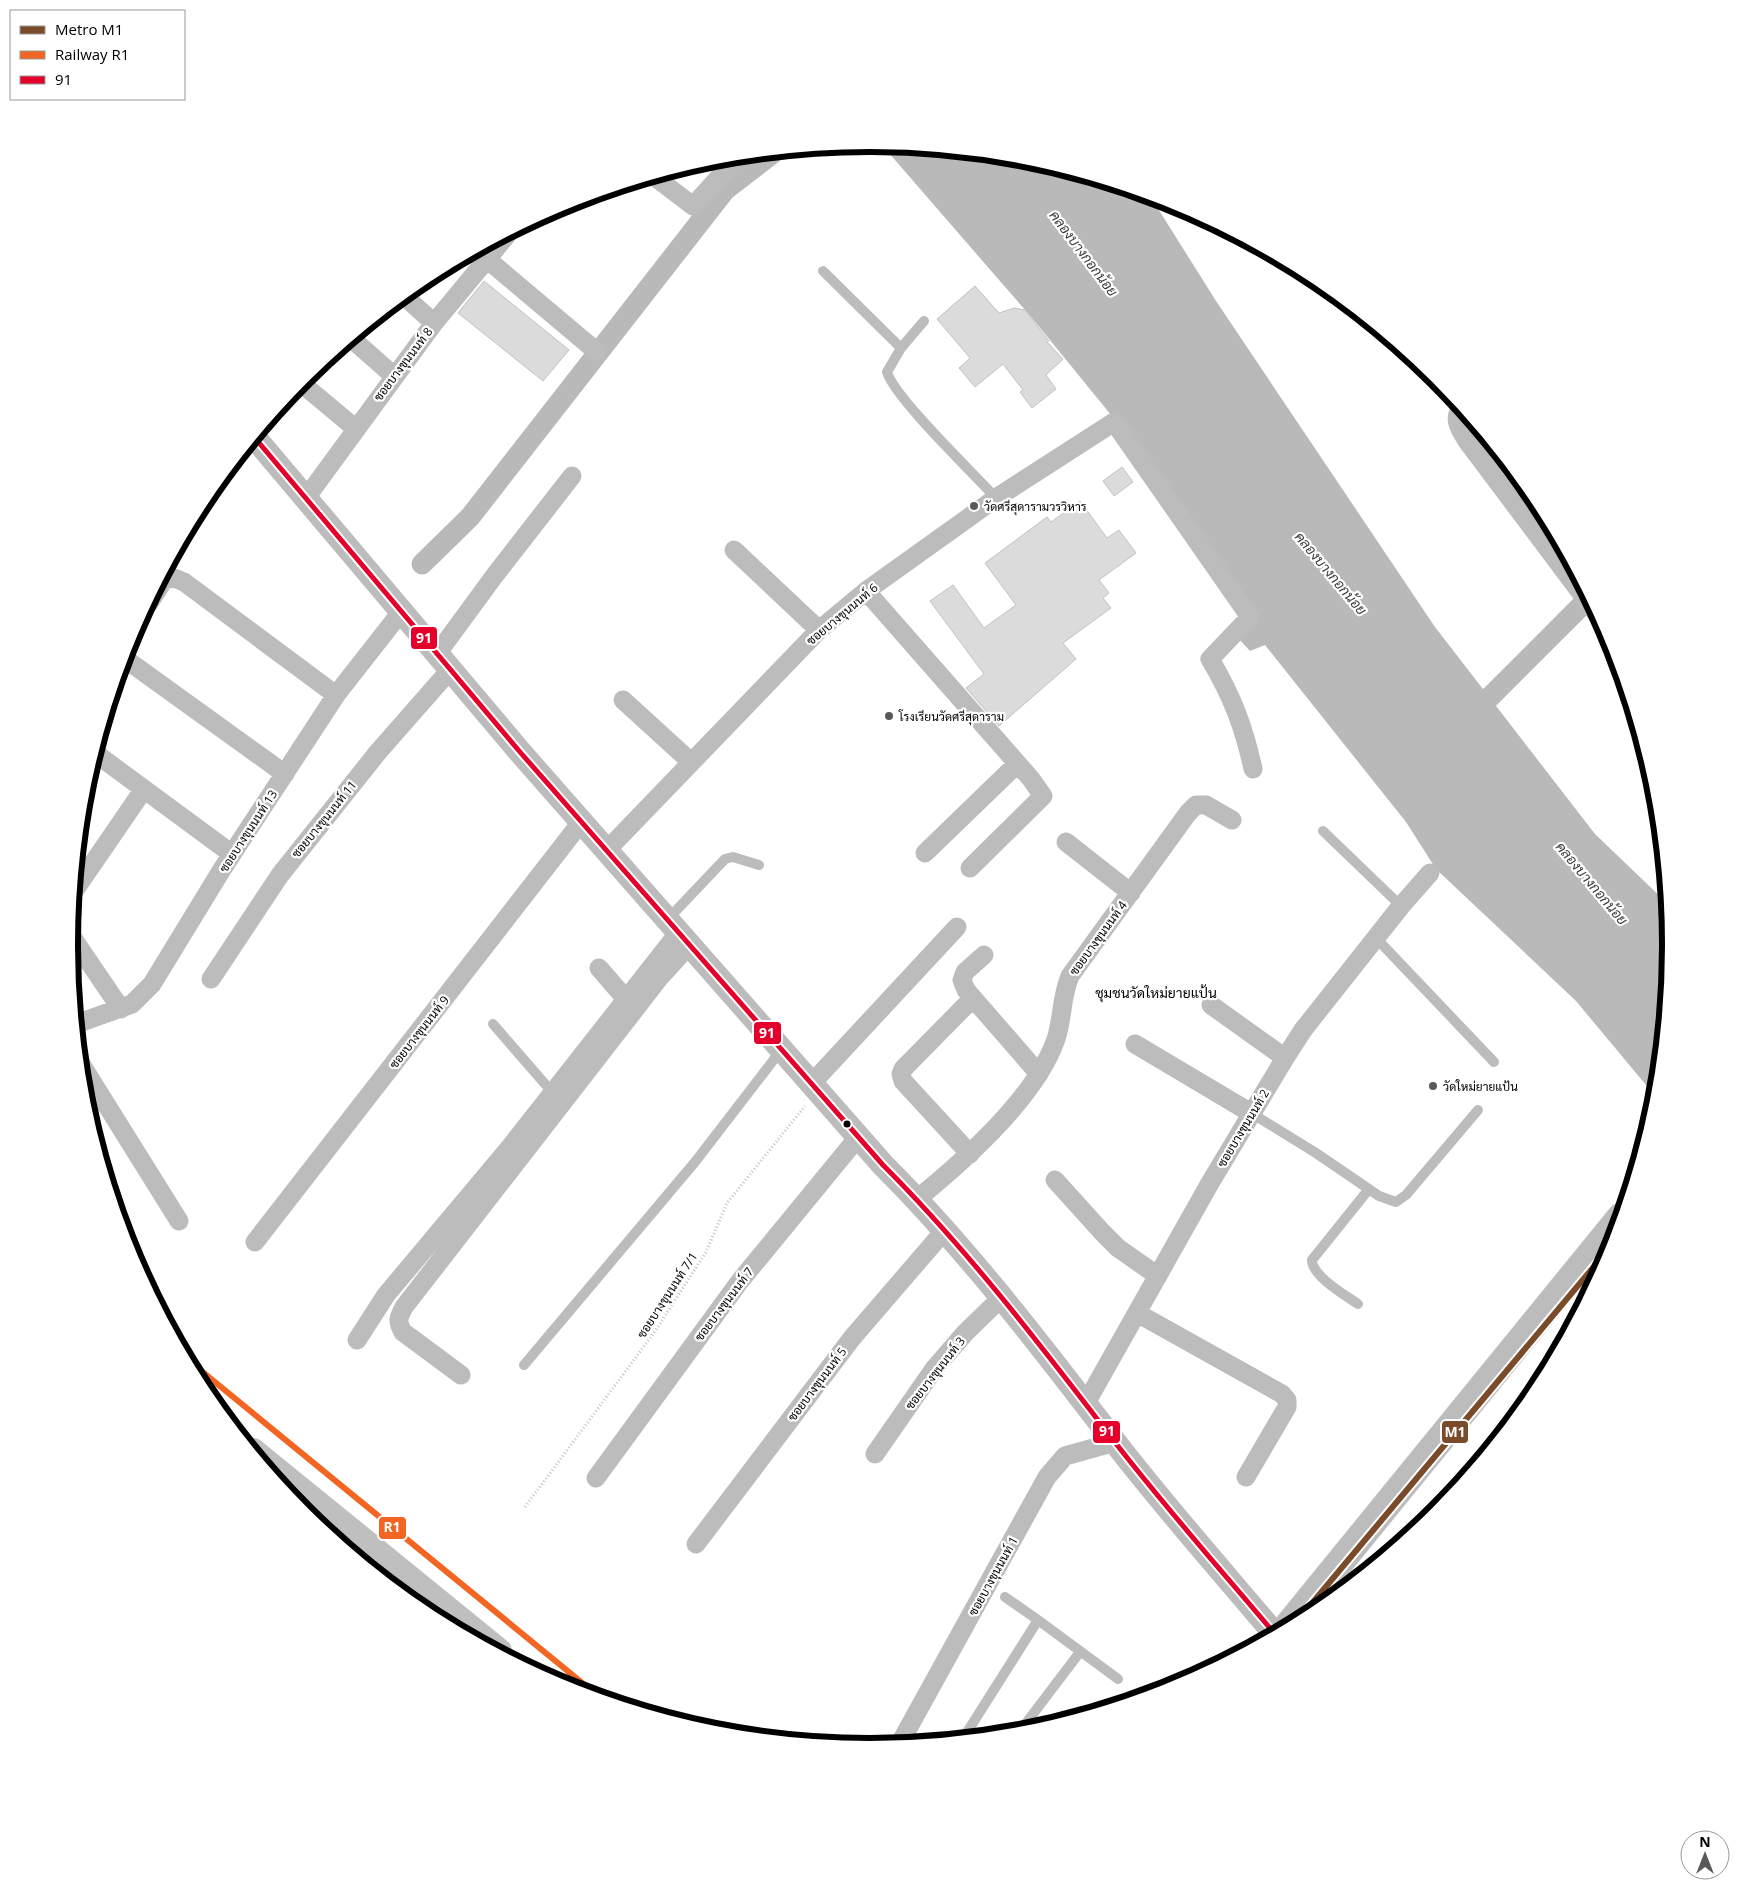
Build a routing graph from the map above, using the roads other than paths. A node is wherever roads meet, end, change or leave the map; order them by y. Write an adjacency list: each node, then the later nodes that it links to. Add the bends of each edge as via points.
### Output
1 (730, 165): 2 (street, via 693,206)
2 (661, 181)
3 (499, 245): 4 (street, ซอยบางขุนนนท์ 8)
4 (488, 260): 8 (street, ซอยบางขุนนนท์ 8); 11 (street)
5 (823, 271): 10 (lane)
6 (409, 301): 8 (street)
7 (924, 321): 10 (lane)
8 (434, 324): 12 (street, ซอยบางขุนนนท์ 8)
9 (356, 342): 12 (street)
10 (901, 348): 19 (lane, via 887,372 889,379)
11 (596, 351)
12 (394, 376): 15 (street, ซอยบางขุนนนท์ 8)
13 (307, 388): 15 (street)
14 (1458, 414): 22 (street, via 1458,426 1467,441)
15 (355, 428): 18 (street, ซอยบางขุนนนท์ 8)
16 (258, 442): 18 (street)
17 (572, 476): 26 (street, ซอยบางขุนนนท์ 11, via 495,575)
18 (306, 498): 24 (street)
19 (996, 498): 23 (street, ซอยบางขุนนนท์ 6); 33 (street, ซอยบางขุนนนท์ 6, via 1114,422 1250,617 1210,659 1229,690 1245,731)
20 (734, 550): 25 (street)
21 (167, 579): 28 (street, via 184,582)
22 (1579, 590)
23 (866, 591): 25 (street, ซอยบางขุนนนท์ 6); 32 (street)
24 (401, 612): 26 (street); 28 (street, ซอยบางขุนนนท์ 13)
25 (819, 630): 31 (street, ซอยบางขุนนนท์ 6)
26 (444, 662): 37 (street); 55 (street, ซอยบางขุนนนท์ 11, via 378,752 280,874)
27 (130, 663): 34 (street)
28 (336, 695): 34 (street, ซอยบางขุนนนท์ 13)
29 (623, 700): 31 (street)
30 (101, 757): 35 (street)
31 (691, 762): 40 (street, ซอยบางขุนนนท์ 6)
32 (1017, 764): 41 (street); 44 (street, via 1043,796)
33 (1253, 769)
34 (285, 774): 42 (street, ซอยบางขุนนนท์ 13)
35 (144, 789): 42 (street); 46 (street)
36 (1232, 820): 47 (street, ซอยบางขุนนนท์ 4, via 1206,804 1196,805)
37 (582, 821): 40 (street); 80 (street, ซอยบางขุนนนท์ 9)
38 (1323, 831): 48 (lane)
39 (1066, 842): 47 (street)
40 (607, 850): 50 (street)
41 (925, 853)
42 (232, 854): 59 (street, ซอยบางขุนนนท์ 13, via 152,984 132,1004)
43 (759, 865): 50 (lane, via 733,857 725,859)
44 (970, 868)
45 (1430, 873): 48 (street, ซอยบางขุนนนท์ 2)
46 (80, 882)
47 (1131, 893): 66 (street, ซอยบางขุนนนท์ 4, via 1070,976 1063,991 1056,1040)
48 (1400, 906): 51 (street, ซอยบางขุนนนท์ 2)
49 (957, 927): 68 (street)
50 (679, 932): 56 (street); 63 (street); 87 (street, via 660,977 398,1318 403,1332)
51 (1376, 938): 64 (street, ซอยบางขุนนนท์ 2, via 1303,1030); 65 (lane)
52 (78, 946): 59 (street)
53 (984, 955): 57 (street, via 965,972 962,980)
54 (598, 968): 56 (street)
55 (211, 979)
56 (625, 998): 69 (street)
57 (972, 999): 66 (street); 73 (street, via 901,1074 902,1081)
58 (1211, 1005): 64 (street)
59 (121, 1009): 60 (street, ซอยบางขุนนนท์ 13)
60 (81, 1022)
61 (493, 1024): 69 (lane)
62 (1135, 1044): 71 (street)
63 (782, 1048): 68 (street); 86 (lane, via 695,1162)
64 (1285, 1058): 71 (street, ซอยบางขุนนนท์ 2)
65 (1494, 1062)
66 (1039, 1074): 73 (street, ซอยบางขุนนนท์ 4)
67 (89, 1079): 77 (street)
68 (815, 1087): 72 (street)
69 (552, 1092): 85 (street, via 386,1294)
70 (1478, 1110): 75 (lane, via 1401,1200 1390,1201)
71 (1251, 1113): 75 (lane); 81 (street, ซอยบางขุนนนท์ 2)
72 (859, 1136): 76 (street); 93 (street, ซอยบางขุนนนท์ 7, via 740,1281)
73 (970, 1154): 76 (street, ซอยบางขุนนนท์ 4)
74 (1055, 1180): 81 (street, via 1118,1248)
75 (1369, 1189): 83 (lane, via 1312,1260 1318,1274)
76 (917, 1199): 78 (street)
77 (179, 1221)
78 (946, 1230): 82 (street); 94 (street, ซอยบางขุนนนท์ 5, via 852,1338)
79 (1607, 1234): 96 (main road)
80 (254, 1242)
81 (1158, 1276): 84 (street, ซอยบางขุนนนท์ 2)
82 (1001, 1298): 88 (street); 90 (street, ซอยบางขุนนนท์ 3, via 934,1369)
83 (1358, 1304)
84 (1138, 1313): 88 (street, ซอยบางขุนนนท์ 2); 92 (street, via 1282,1394 1287,1400 1287,1407)
85 (357, 1340)
86 (524, 1364)
87 (461, 1375)
88 (1086, 1403): 89 (street)
89 (1115, 1442): 98 (street); 104 (street, ซอยบางขุนนนท์ 1, via 1065,1456 1047,1477)
90 (875, 1454)
91 (272, 1466): 99 (main road)
92 (1246, 1477)
93 (596, 1478)
94 (696, 1544)
95 (1004, 1597): 97 (lane)
96 (1302, 1609)
97 (1038, 1620): 100 (lane); 103 (lane)
98 (1270, 1629)
99 (476, 1632)
100 (1080, 1652): 101 (lane); 102 (lane)
101 (1118, 1678)
102 (1028, 1721)
103 (967, 1732)
104 (903, 1737)

